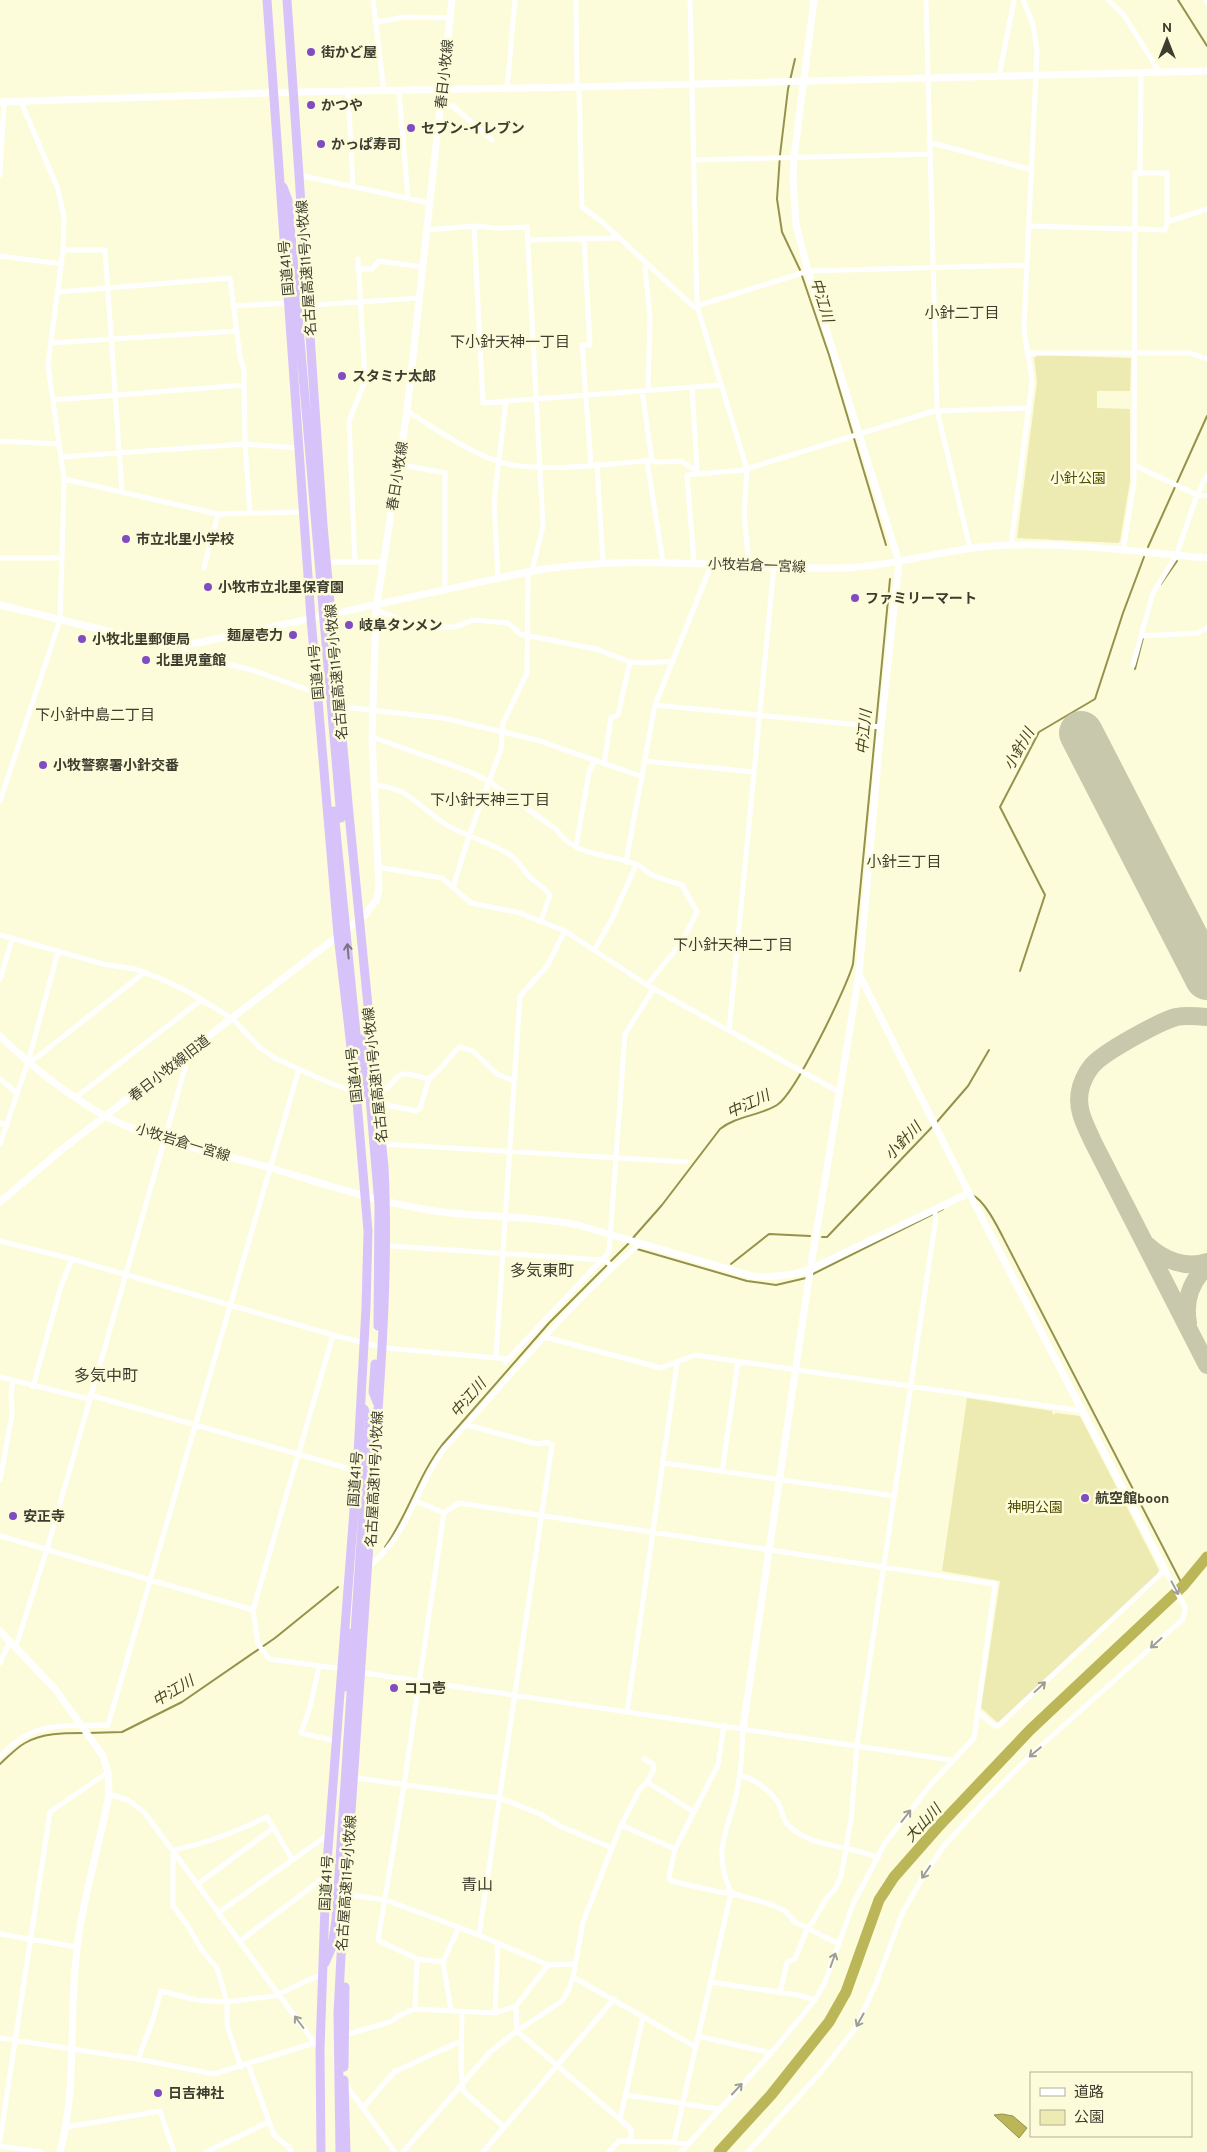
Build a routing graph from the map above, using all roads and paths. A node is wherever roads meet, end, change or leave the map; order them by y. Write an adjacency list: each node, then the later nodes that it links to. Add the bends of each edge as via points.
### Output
1 (267, 0): 32 (highway, 国道41号)
2 (273, 0): 176 (highway, 名古屋高速11号小牧線, via 308,526)
3 (287, 0): 183 (highway, 名古屋高速11号小牧線, via 324,525)
4 (292, 0): 30 (highway, 国道41号)
5 (373, 0): 16 (street)
6 (452, 0): 15 (street, 春日小牧線)
7 (515, 0): 26 (street)
8 (576, 0): 25 (street)
9 (690, 0): 24 (street)
10 (814, 0): 23 (street)
11 (926, 0): 22 (street)
12 (1014, 0): 21 (street)
13 (1023, 0): 20 (street, via 1036,38)
14 (1108, 0): 19 (street, via 1124,15)
15 (450, 18): 16 (street, via 404,17); 27 (street, 春日小牧線)
16 (376, 22): 31 (street)
17 (1207, 71): 19 (street)
18 (1142, 73): 19 (street); 20 (street); 43 (street)
19 (1160, 73)
20 (1036, 75): 21 (street); 42 (street)
21 (999, 76): 22 (street)
22 (928, 78): 23 (street); 37 (street)
23 (804, 81): 24 (street); 39 (street)
24 (691, 84): 25 (street); 40 (street)
25 (578, 87): 26 (street); 55 (street, via 582,206)
26 (507, 89): 27 (street)
27 (443, 90): 29 (street); 35 (street, 春日小牧線)
28 (348, 91): 30 (street); 31 (street); 46 (street)
29 (399, 91): 31 (street); 47 (street)
30 (297, 92): 32 (street); 45 (highway, 国道41号)
31 (384, 92)
32 (273, 94): 34 (street); 41 (highway, 国道41号)
33 (2, 102): 34 (street); 44 (street)
34 (22, 102): 58 (street, via 58,189 64,217)
35 (440, 105): 36 (street, via 453,106); 48 (street, 春日小牧線)
36 (492, 140)
37 (930, 142): 38 (street); 42 (street)
38 (930, 154): 39 (street); 65 (street)
39 (791, 157): 40 (street); 67 (street, via 794,212)
40 (693, 160): 75 (street)
41 (278, 164): 72 (highway, 国道41号); 176 (highway, via 288,200 308,418 350,916)
42 (1032, 170): 52 (street)
43 (1140, 173): 50 (street, via 1167,173); 53 (street, via 1135,173)
44 (0, 175)
45 (303, 176): 46 (street); 73 (highway, 国道41号)
46 (353, 186): 47 (street)
47 (408, 198): 48 (street)
48 (430, 203): 54 (street, 春日小牧線)
49 (1207, 209): 50 (street)
50 (1167, 222): 53 (street, via 1165,230)
51 (474, 226): 54 (street); 57 (street, via 526,227); 91 (street, via 483,403)
52 (1030, 226): 53 (street); 62 (street)
53 (1135, 228): 80 (street)
54 (427, 230): 64 (street, 春日小牧線)
55 (617, 238): 56 (street); 63 (street)
56 (584, 239): 57 (street); 88 (street, via 590,345 582,345)
57 (527, 240): 89 (street)
58 (63, 250): 61 (street); 68 (street, via 105,250)
59 (0, 256): 61 (street)
60 (358, 259): 66 (street)
61 (62, 264): 69 (street)
62 (1027, 265): 65 (street); 79 (street, via 1024,327)
63 (648, 266): 75 (street, via 694,307); 86 (street)
64 (423, 267): 66 (street, via 379,261 372,269); 70 (street, 春日小牧線)
65 (933, 267): 67 (street); 93 (street)
66 (357, 269): 71 (street)
67 (807, 271): 75 (street); 95 (street)
68 (108, 288): 69 (street); 74 (street, via 230,278); 77 (street)
69 (58, 292): 78 (street)
70 (419, 298): 71 (street); 94 (street, 春日小牧線)
71 (359, 302): 73 (street); 127 (street, via 365,381 349,421)
72 (289, 304): 74 (street); 99 (highway, 国道41号)
73 (313, 305): 126 (highway, 国道41号)
74 (233, 306): 76 (street)
75 (697, 306): 83 (street)
76 (238, 330): 77 (street); 82 (street)
77 (112, 340): 78 (street); 87 (street)
78 (51, 343): 90 (street, via 48,365)
79 (1027, 353): 80 (street); 92 (street, via 1032,367)
80 (1134, 353): 81 (street, via 1190,353); 107 (street)
81 (1207, 359)
82 (244, 385): 87 (street); 98 (street)
83 (720, 385): 84 (street); 109 (street)
84 (692, 387): 86 (street); 110 (street)
85 (642, 390): 86 (street); 88 (street); 102 (street)
86 (648, 390)
87 (116, 394): 90 (street); 100 (street)
88 (586, 395): 89 (street); 106 (street)
89 (535, 399): 91 (street); 108 (street)
90 (54, 400): 97 (street)
91 (506, 401): 103 (street)
92 (1029, 408): 93 (street); 119 (street)
93 (937, 410): 95 (street); 120 (street)
94 (407, 411): 103 (street, via 465,447); 104 (street, 春日小牧線)
95 (857, 435): 109 (street); 131 (street)
96 (0, 441): 97 (street)
97 (59, 444): 101 (street)
98 (245, 444): 99 (street); 100 (street); 117 (street)
99 (299, 448): 116 (highway, 国道41号)
100 (120, 453): 101 (street); 113 (street)
101 (61, 457): 112 (street)
102 (650, 461): 105 (street); 110 (street, via 682,461); 130 (street)
103 (498, 462): 108 (street); 138 (street, via 494,500)
104 (398, 464): 128 (street, 春日小牧線); 139 (street, via 445,473)
105 (597, 464): 106 (street); 129 (street)
106 (591, 465): 108 (street)
107 (1134, 465): 114 (street); 121 (street)
108 (539, 468): 137 (street, via 543,526)
109 (747, 469): 110 (street); 134 (street, via 744,513)
110 (698, 472): 132 (street, via 686,475)
111 (1207, 475): 114 (street)
112 (64, 479): 113 (street); 124 (street)
113 (122, 491): 118 (street)
114 (1197, 495): 115 (street); 122 (street)
115 (1207, 496)
116 (304, 512): 117 (street); 143 (highway, 国道41号)
117 (250, 513): 118 (street)
118 (218, 514): 136 (street)
119 (1011, 546): 120 (street, 小牧岩倉一宮線); 121 (street, 小牧岩倉一宮線)
120 (970, 548): 131 (street, 小牧岩倉一宮線)
121 (1123, 551): 122 (street, 小牧岩倉一宮線)
122 (1176, 556): 125 (street, 小牧岩倉一宮線); 147 (street, via 1153,592)
123 (0, 558): 124 (street)
124 (62, 558): 144 (street)
125 (1207, 558)
126 (331, 562): 127 (street); 142 (highway, 国道41号)
127 (354, 562): 128 (street)
128 (383, 562): 141 (street, 春日小牧線)
129 (603, 562): 130 (street, 小牧岩倉一宮線); 137 (street, 小牧岩倉一宮線)
130 (664, 562): 132 (street, 小牧岩倉一宮線)
131 (899, 562): 135 (street, 小牧岩倉一宮線, via 836,568); 157 (street)
132 (694, 563): 133 (street, 小牧岩倉一宮線)
133 (712, 564): 134 (street, 小牧岩倉一宮線); 149 (street)
134 (749, 564): 135 (street, 小牧岩倉一宮線)
135 (774, 566): 156 (street)
136 (204, 568)
137 (532, 571): 138 (street, 小牧岩倉一宮線); 146 (street, via 528,577)
138 (498, 578): 139 (street, 小牧岩倉一宮線)
139 (445, 590): 141 (street, 小牧岩倉一宮線)
140 (0, 605): 144 (street, 小牧岩倉一宮線)
141 (376, 607): 142 (street, 小牧岩倉一宮線); 146 (street, via 399,619 432,627 455,627 473,620 508,623 520,634); 155 (street, 春日小牧線)
142 (335, 613): 143 (street, 小牧岩倉一宮線); 154 (highway, 国道41号)
143 (311, 618): 148 (street, 小牧岩倉一宮線); 152 (highway, 国道41号)
144 (60, 620): 148 (street, 小牧岩倉一宮線, via 160,644); 167 (street)
145 (1207, 628): 147 (street, via 1197,634)
146 (528, 636): 150 (street, via 596,649); 158 (street, via 527,673 503,723)
147 (1143, 636): 151 (street)
148 (181, 644): 152 (street, via 188,654 252,670 311,691)
149 (673, 661): 150 (street); 153 (street)
150 (630, 662): 162 (street, via 618,715 611,718)
151 (1133, 665)
152 (318, 690): 179 (highway, 国道41号)
153 (655, 705): 156 (street); 161 (street)
154 (343, 707): 155 (street); 174 (highway, 国道41号)
155 (372, 712): 158 (street, via 423,714); 159 (street, 春日小牧線)
156 (759, 716): 157 (street); 163 (street)
157 (880, 727): 185 (street)
158 (504, 733): 160 (street, via 537,740); 165 (street)
159 (372, 737): 165 (street); 166 (street, 春日小牧線)
160 (595, 760): 162 (street); 169 (street, via 589,772)
161 (645, 761): 163 (street); 164 (street)
162 (604, 764): 164 (street)
163 (754, 772): 191 (street)
164 (642, 777): 170 (street)
165 (490, 782): 168 (street); 169 (street)
166 (373, 785): 168 (street, via 400,790 442,822); 172 (street, 春日小牧線)
167 (0, 801)
168 (469, 836): 173 (street); 175 (street, via 511,855 528,877 543,885 550,895)
169 (576, 847): 170 (street)
170 (626, 862): 171 (street)
171 (636, 865): 181 (street); 187 (street, via 650,874 682,885 696,912 682,942)
172 (376, 867): 173 (street, via 442,878); 174 (street, 春日小牧線, via 377,899)
173 (453, 887): 175 (street, via 471,903 520,913)
174 (365, 915): 179 (street, 春日小牧線); 200 (highway, 国道41号)
175 (541, 921): 177 (street)
176 (346, 924): 245 (highway, 名古屋高速11号小牧線, one-way to 176, via 372,1262 371,1213)
177 (565, 931): 181 (street); 198 (street, via 547,966 520,996)
178 (0, 935): 180 (street)
179 (338, 935): 190 (street, 春日小牧線旧道); 199 (highway, 国道41号)
180 (12, 939): 182 (street); 186 (street)
181 (594, 950): 187 (street)
182 (58, 952): 184 (street); 194 (street)
183 (363, 958): 261 (highway, via 358,969 379,1223 379,1298 373,1392 380,1407); 376 (highway, 名古屋高速11号小牧線, via 384,1167 386,1262 369,1569 341,1956 338,2023)
184 (145, 972): 189 (street); 194 (street)
185 (859, 974): 201 (street); 215 (street)
186 (0, 979)
187 (647, 984): 188 (street)
188 (654, 988): 191 (street); 212 (street, via 625,1034)
189 (201, 1000): 190 (street); 203 (street)
190 (233, 1019): 193 (street, 春日小牧線旧道); 195 (street, via 259,1047)
191 (730, 1031): 201 (street)
192 (0, 1036): 194 (street, 小牧岩倉一宮線)
193 (185, 1056): 205 (street, 春日小牧線旧道); 208 (street, via 185,1068)
194 (28, 1062): 202 (street); 203 (street, 小牧岩倉一宮線)
195 (299, 1069): 199 (street, via 346,1089); 214 (street)
196 (0, 1079): 202 (street)
197 (429, 1079): 198 (street, via 461,1047 473,1051 498,1074); 200 (street, via 404,1074 398,1076 387,1090); 204 (street, via 420,1108 416,1111)
198 (514, 1081): 211 (street)
199 (356, 1090): 216 (highway, 国道41号)
200 (380, 1091): 204 (highway, 国道41号)
201 (839, 1092): 229 (street)
202 (17, 1093): 207 (street)
203 (75, 1098): 205 (street, 小牧岩倉一宮線)
204 (382, 1104): 210 (highway, 国道41号)
205 (106, 1117): 208 (street, 小牧岩倉一宮線); 217 (street, 春日小牧線旧道)
206 (0, 1123): 207 (street)
207 (7, 1126): 209 (street)
208 (164, 1138): 214 (street, 小牧岩倉一宮線); 230 (street)
209 (0, 1144)
210 (385, 1144): 211 (street); 218 (highway, 国道41号)
211 (510, 1151): 212 (street); 220 (street)
212 (616, 1158): 213 (street); 221 (street)
213 (686, 1162)
214 (269, 1168): 216 (street, 小牧岩倉一宮線); 231 (street)
215 (969, 1193): 219 (street, 小牧岩倉一宮線); 246 (street)
216 (365, 1196): 218 (street, 小牧岩倉一宮線); 234 (highway, 国道41号, via 368,1231)
217 (0, 1202)
218 (389, 1203): 220 (street, 小牧岩倉一宮線, via 437,1212); 224 (highway, 国道41号)
219 (934, 1209): 229 (street, 小牧岩倉一宮線); 243 (street, via 936,1217)
220 (506, 1216): 221 (street, 小牧岩倉一宮線, via 556,1220); 225 (street)
221 (612, 1235): 223 (street, 小牧岩倉一宮線); 227 (street, via 610,1252)
222 (0, 1241): 226 (street)
223 (640, 1243): 228 (street); 229 (street, 小牧岩倉一宮線, via 752,1276 792,1276)
224 (390, 1246): 225 (street); 235 (highway, 国道41号)
225 (503, 1254): 227 (street); 236 (street)
226 (72, 1259): 230 (street); 242 (street, via 61,1286)
227 (604, 1260): 228 (street); 236 (street, via 506,1361)
228 (613, 1267): 233 (street)
229 (811, 1270): 239 (street)
230 (125, 1274): 231 (street); 244 (street)
231 (229, 1304): 232 (street); 248 (street)
232 (333, 1336): 234 (street); 249 (street)
233 (545, 1337): 238 (street, via 661,1368); 247 (street)
234 (364, 1343): 235 (street); 251 (highway, 国道41号)
235 (386, 1348): 236 (street); 261 (highway, 国道41号)
236 (496, 1356)
237 (738, 1362): 238 (street, via 695,1356); 239 (street); 252 (street)
238 (678, 1363): 250 (street)
239 (796, 1370): 243 (street); 254 (street)
240 (0, 1377): 241 (street)
241 (13, 1381): 242 (street); 253 (street, via 12,1415)
242 (33, 1387): 244 (street)
243 (910, 1387): 246 (street); 255 (street)
244 (89, 1397): 248 (street); 262 (street)
245 (364, 1409): 332 (highway, via 369,1420 336,1920 332,1947 325,1960); 375 (highway, 名古屋高速11号小牧線, via 332,1876 325,2013)
246 (1082, 1412): 266 (street)
247 (467, 1425): 256 (street, via 433,1464); 258 (street, via 537,1444 547,1442 552,1446)
248 (195, 1426): 249 (street); 267 (street)
249 (298, 1456): 251 (street); 268 (street)
250 (664, 1463): 252 (street); 259 (street)
251 (357, 1471): 274 (highway, 国道41号)
252 (722, 1471): 254 (street)
253 (0, 1480)
254 (779, 1480): 255 (street); 263 (street)
255 (894, 1496): 265 (street)
256 (416, 1501): 257 (street); 264 (street, via 401,1531 385,1553)
257 (444, 1513): 258 (street, via 459,1503); 276 (street)
258 (540, 1516): 259 (street); 277 (street)
259 (654, 1533): 263 (street); 278 (street)
260 (0, 1536): 262 (street)
261 (373, 1536): 264 (highway, 国道41号)
262 (47, 1549): 267 (street); 271 (street)
263 (769, 1549): 265 (street); 282 (street)
264 (372, 1564): 275 (highway, 国道41号)
265 (884, 1567): 279 (street, via 995,1584); 284 (street)
266 (1165, 1570): 279 (street, one-way to 266, via 998,1726); 382 (street, one-way to 382, via 1185,1607 1182,1620 1033,1753 943,1847 902,1914 871,1997 855,2029)
267 (150, 1580): 268 (street); 281 (street, via 108,1725)
268 (253, 1610): 273 (street, via 258,1644 269,1659)
269 (0, 1631): 270 (street)
270 (10, 1641): 271 (street); 272 (street)
271 (16, 1646): 281 (street, via 55,1689)
272 (0, 1663)
273 (320, 1667): 274 (street); 283 (street, via 301,1733)
274 (340, 1668): 275 (street); 283 (highway, 国道41号)
275 (364, 1673): 276 (street); 290 (highway, 国道41号)
276 (420, 1681): 277 (street); 292 (street)
277 (513, 1696): 278 (street); 294 (street)
278 (627, 1712): 280 (street)
279 (977, 1714): 287 (street, via 974,1738)
280 (724, 1725): 282 (street); 295 (street, via 718,1765)
281 (82, 1726): 285 (street, via 48,1728 32,1733); 288 (street, via 103,1756)
282 (743, 1728): 284 (street); 289 (street)
283 (336, 1741): 298 (highway, 国道41号)
284 (857, 1745): 287 (street); 301 (street, via 851,1820)
285 (0, 1756)
286 (644, 1759): 291 (street, via 653,1764 654,1769)
287 (951, 1760): 303 (street, one-way to 287, via 885,1843)
288 (108, 1772): 293 (street); 315 (street, via 50,1812)
289 (740, 1775): 301 (street, via 765,1788 779,1804 787,1824 808,1839); 307 (street, via 721,1860)
290 (357, 1778): 292 (street); 308 (highway, 国道41号)
291 (647, 1782): 295 (street); 296 (street)
292 (404, 1785): 294 (street); 309 (street)
293 (109, 1794): 302 (street, via 137,1805); 319 (street)
294 (500, 1798): 299 (street); 314 (street)
295 (694, 1812): 300 (street)
296 (621, 1825): 299 (street); 300 (street)
297 (272, 1829): 302 (street, via 267,1817 198,1846); 304 (street); 306 (street)
298 (328, 1834): 304 (street); 305 (highway, 国道41号)
299 (612, 1848): 322 (street, via 583,1922)
300 (675, 1849): 307 (street, via 669,1876 671,1881)
301 (845, 1849): 303 (street); 312 (street, via 835,1889)
302 (174, 1851): 306 (street); 331 (street, via 173,1906 201,1950 218,1968)
303 (878, 1858): 318 (street, via 853,1904)
304 (292, 1859): 310 (street)
305 (326, 1876): 316 (street); 324 (highway, 国道41号)
306 (198, 1884): 310 (street)
307 (731, 1893): 312 (street, via 785,1911); 326 (street)
308 (349, 1895): 309 (street); 340 (highway, 国道41号)
309 (386, 1900): 311 (street); 320 (street, via 378,1940)
310 (218, 1913): 316 (street)
311 (459, 1927): 314 (street); 321 (street)
312 (807, 1929): 318 (street); 327 (street, via 794,1959 787,1962)
313 (0, 1934): 315 (street)
314 (479, 1935): 317 (street)
315 (31, 1939): 319 (street); 343 (street)
316 (240, 1941): 328 (street)
317 (498, 1944): 323 (street); 337 (street)
318 (839, 1944): 330 (street, one-way to 318)
319 (77, 1947): 347 (street)
320 (417, 1959): 321 (street); 334 (street)
321 (443, 1962): 335 (street)
322 (574, 1964): 323 (street); 325 (street)
323 (548, 1965): 333 (street)
324 (322, 1974): 328 (street); 332 (highway, 国道41号)
325 (573, 1977): 329 (street); 339 (street, via 562,2001)
326 (711, 1982): 327 (street); 341 (street)
327 (780, 1993): 330 (street)
328 (278, 1994): 331 (street); 345 (street, one-way to 328)
329 (614, 1999): 338 (street); 351 (street)
330 (815, 2000): 348 (street)
331 (227, 2002): 349 (street, via 196,2000 161,1991); 352 (street, via 226,2025)
332 (321, 2003): 345 (highway, 国道41号)
333 (516, 2006): 337 (street); 339 (street)
334 (415, 2009): 335 (street); 340 (street, via 390,2022)
335 (451, 2010): 336 (street)
336 (462, 2012): 337 (street); 344 (street)
337 (495, 2013)
338 (643, 2017): 346 (street); 355 (street)
339 (517, 2031): 351 (street); 354 (street, via 490,2052)
340 (345, 2035): 353 (highway, 国道41号)
341 (698, 2036): 346 (street); 348 (street)
342 (0, 2038): 343 (street)
343 (15, 2040): 347 (street); 363 (street)
344 (461, 2041): 354 (street); 357 (street, via 394,2072)
345 (317, 2046): 350 (street); 374 (highway, 国道41号)
346 (696, 2047): 356 (street)
347 (72, 2049): 349 (street); 362 (street)
348 (771, 2053): 358 (street, one-way to 348)
349 (138, 2059): 352 (street, via 214,2074)
350 (248, 2064): 352 (street); 360 (street)
351 (557, 2066): 359 (street); 361 (street)
352 (241, 2067)
353 (344, 2082): 357 (street); 377 (highway, 国道41号)
354 (462, 2082): 361 (street, via 463,2091); 379 (street)
355 (626, 2095): 356 (street); 359 (street)
356 (683, 2104): 358 (street); 365 (street)
357 (362, 2108): 378 (street)
358 (719, 2109): 366 (street)
359 (620, 2120): 364 (street, via 631,2129)
360 (269, 2122): 372 (street); 373 (street, via 274,2135)
361 (504, 2127): 368 (street)
362 (67, 2128): 370 (street); 371 (street, via 160,2111)
363 (0, 2140)
364 (631, 2141): 365 (street); 380 (street, via 619,2141)
365 (674, 2142): 366 (street)
366 (688, 2145): 381 (street)
367 (0, 2146): 369 (street)
368 (486, 2151)
369 (41, 2152)
370 (60, 2152)
371 (174, 2152)
372 (206, 2152)
373 (291, 2152)
374 (321, 2152)
375 (325, 2152)
376 (340, 2152)
377 (346, 2152)
378 (395, 2152)
379 (403, 2152)
380 (609, 2152)
381 (681, 2152)
382 (748, 2152)

